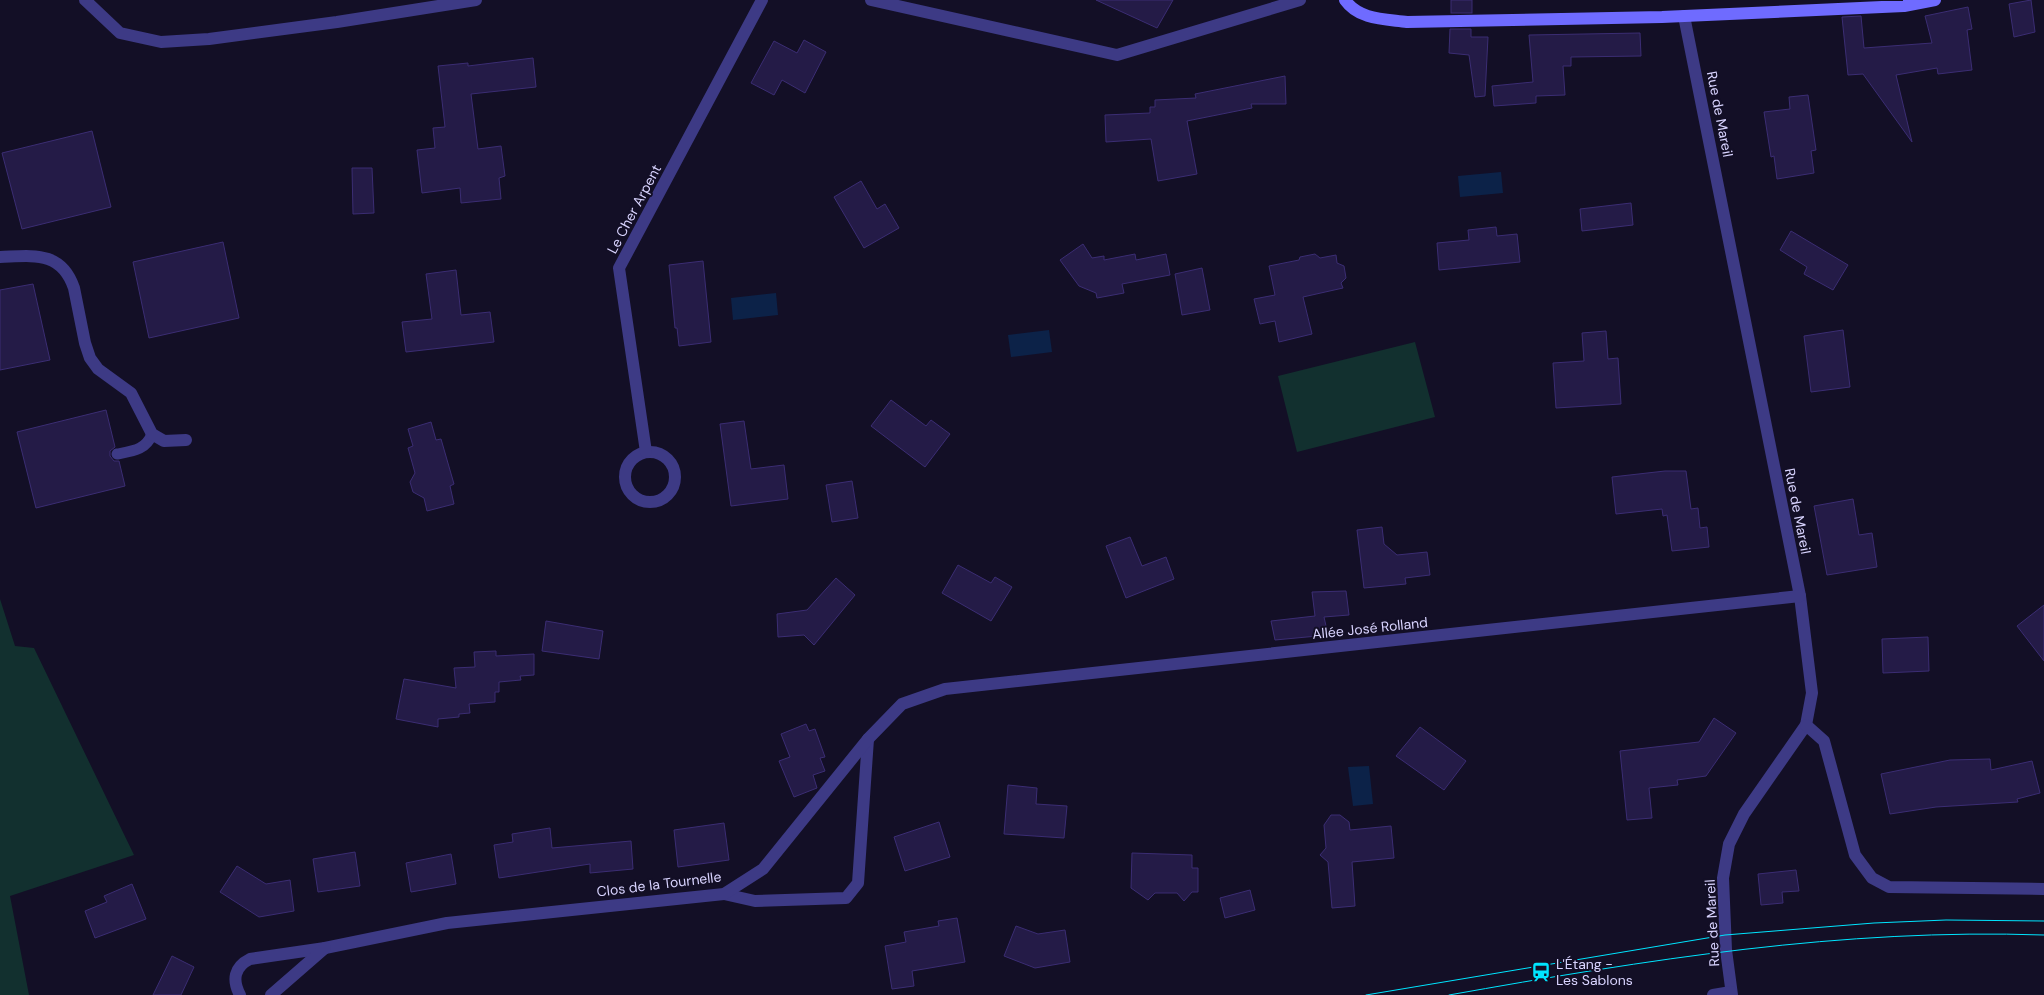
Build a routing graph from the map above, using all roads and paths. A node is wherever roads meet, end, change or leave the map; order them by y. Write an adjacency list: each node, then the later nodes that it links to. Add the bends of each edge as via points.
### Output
1 (85, 0): 2 (street, via 120,33 161,42 236,36)
2 (476, 0)
3 (762, 0): 12 (street, Le Cher Arpent, via 619,268)
4 (871, 0): 5 (street, via 1117,55)
5 (1300, 0)
6 (1345, 0): 8 (street, via 1349,6 1369,17 1407,22)
7 (1935, 0): 8 (street, via 1904,6)
8 (1684, 16): 14 (street, Rue de Mareil)
9 (0, 258): 10 (street, via 41,256 63,268 74,288 90,358 98,369 131,393)
10 (152, 434): 11 (street, via 164,441); 13 (lane, via 140,450)
11 (186, 440)
12 (646, 452): 12 (street, via 627,466 625,478 629,491 638,500 652,503 666,498 674,487 676,472 670,460 657,453)
13 (117, 454)
14 (1800, 596): 15 (street, Allée José Rolland); 16 (street, Rue de Mareil, via 1812,693)
15 (945, 689): 17 (street, Clos de la Tournelle, via 902,704)
16 (1806, 725): 18 (street, via 1824,741 1855,855 1872,878 1889,887); 21 (street, Rue de Mareil, via 1744,814 1729,844 1723,878 1726,950)
17 (868, 739): 19 (street, Clos de la Tournelle, via 763,869); 19 (street, via 858,883 846,898 755,901)
18 (2044, 888)
19 (724, 894): 20 (street, Clos de la Tournelle, via 447,923)
20 (325, 948): 22 (street, Clos de la Tournelle, via 241,964 234,978); 23 (street, Clos de la Tournelle)
21 (1732, 994): 24 (street)
22 (240, 995)
23 (272, 995)
24 (1713, 995)

